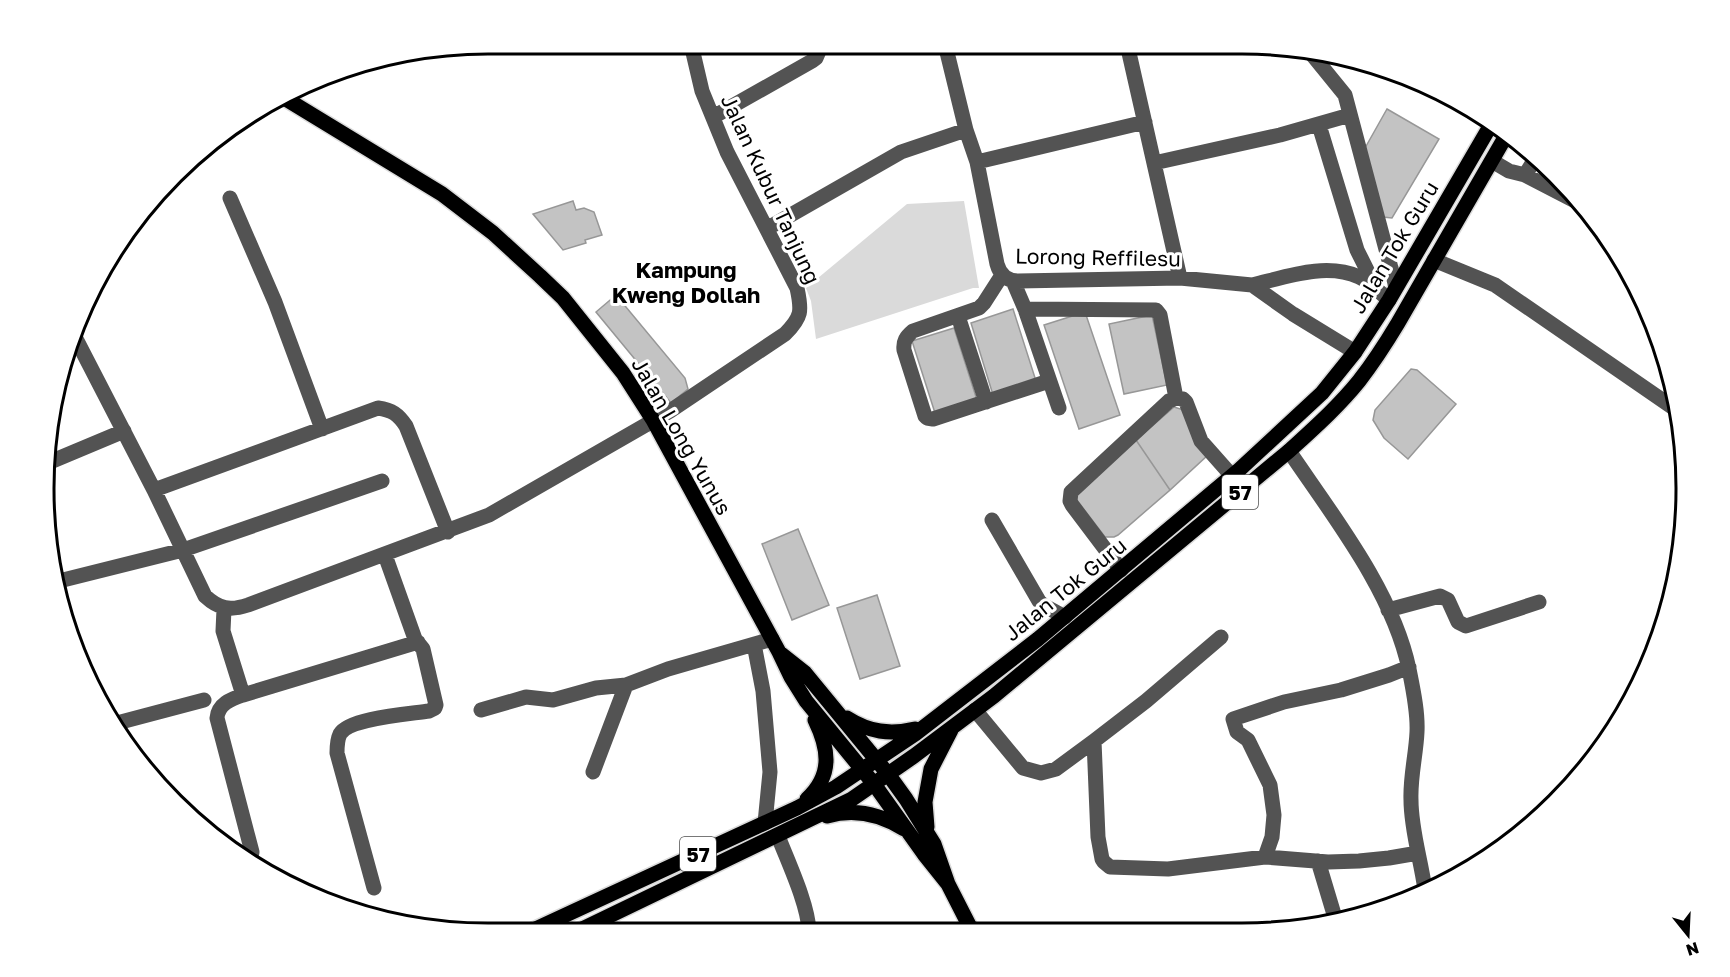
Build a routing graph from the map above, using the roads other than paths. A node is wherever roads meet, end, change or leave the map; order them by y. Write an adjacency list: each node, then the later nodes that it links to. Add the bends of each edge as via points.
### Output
1 (693, 54): 8 (street, Jalan Kubur Tanjung)
2 (818, 54): 8 (street, via 812,61)
3 (947, 54): 11 (street, Lorong Reffilesu)
4 (1129, 54): 9 (street)
5 (1317, 61): 7 (street, via 1345,95)
6 (291, 102): 37 (main road, Jalan Long Yunus, via 442,194 493,233 577,315)
7 (1350, 115): 10 (street); 27 (street)
8 (713, 117): 21 (street, Jalan Kubur Tanjung)
9 (1145, 122): 15 (street); 16 (street)
10 (1319, 124): 16 (street); 25 (street)
11 (966, 130): 15 (street, Lorong Reffilesu); 21 (street, via 902,152)
12 (1488, 130): 27 (main road, Jalan Tok Guru / 57)
13 (1503, 142): 14 (main road, Jalan Tok Guru / 57)
14 (1492, 161): 18 (street); 22 (main road, Jalan Tok Guru / 57)
15 (977, 162): 23 (street, Lorong Reffilesu, via 997,264)
16 (1154, 163): 24 (street)
17 (1531, 165): 18 (street)
18 (1525, 175): 19 (street)
19 (1560, 193)
20 (230, 198): 38 (street, via 275,302)
21 (768, 228): 37 (street, Jalan Kubur Tanjung, via 797,288 801,305 797,322 785,334)
22 (1434, 261): 35 (street, via 1495,285); 40 (main road, Jalan Tok Guru / 57, via 1359,381)
23 (1007, 278): 24 (street, Lorong Reffilesu); 28 (street); 29 (street, via 979,308)
24 (1180, 278): 26 (street, Lorong Reffilesu)
25 (1370, 284): 26 (street, Lorong Reffilesu, via 1338,271 1319,270); 27 (street, Lorong Reffilesu)
26 (1252, 285): 31 (street, Lorong Reffilesu)
27 (1393, 294): 31 (main road, Jalan Tok Guru / 57)
28 (1025, 309): 32 (street); 33 (street, via 1156,310)
29 (958, 316): 34 (street); 34 (street, via 913,331 905,339 904,350 924,413 933,419)
30 (79, 344): 39 (street)
31 (1355, 352): 42 (main road, Jalan Tok Guru / 57, via 1322,393)
32 (1049, 381): 34 (street); 36 (street)
33 (1176, 398): 42 (street, via 1186,402 1201,441); 49 (street, via 1168,401 1071,492 1072,505)
34 (986, 402)
35 (1668, 404)
36 (1059, 408)
37 (653, 420): 46 (street, via 489,515); 58 (main road, Jalan Long Yunus)
38 (322, 429): 44 (street); 46 (street, via 378,408 400,416)
39 (124, 431): 41 (street); 44 (street)
40 (1289, 452): 53 (street, via 1373,577); 66 (main road, Jalan Tok Guru / 57)
41 (55, 460)
42 (1232, 476): 49 (main road, Jalan Tok Guru / 57)
43 (381, 481): 47 (street)
44 (154, 490): 47 (street)
45 (992, 520): 54 (street, via 1039,601)
46 (448, 532): 48 (street)
47 (183, 550): 50 (street); 52 (street, via 205,596)
48 (385, 555): 52 (street, via 248,605); 56 (street)
49 (1121, 570): 54 (main road, Jalan Tok Guru / 57)
50 (64, 580)
51 (1539, 602): 53 (street, via 1466,626 1458,622 1448,600 1440,596)
52 (224, 609): 61 (street, via 223,631)
53 (1388, 610): 59 (street)
54 (1065, 617): 67 (main road, Jalan Tok Guru / 57)
55 (1221, 637): 70 (street)
56 (418, 642): 61 (street); 88 (street, via 423,649 435,708 348,726 337,742)
57 (754, 644): 58 (street); 60 (street); 78 (street, via 763,691 770,772)
58 (776, 645): 62 (main road, Jalan Long Yunus); 64 (main road, Jalan Long Yunus)
59 (1409, 667): 83 (street, via 1417,731 1410,803); 84 (street, via 1233,719 1237,732 1248,740 1269,785 1274,815)
60 (626, 685): 65 (street, via 596,688 553,700 526,697); 73 (street)
61 (243, 695): 82 (street, via 223,705 217,718)
62 (827, 699): 67 (main road, via 861,727 881,732 899,733); 71 (main road, Jalan Long Yunus)
63 (204, 700): 68 (street)
64 (807, 701): 72 (main road, Jalan Long Yunus); 76 (main road, via 821,731 827,760 825,775 815,792)
65 (481, 710)
66 (975, 710): 69 (main road, Jalan Tok Guru / 57); 70 (street, via 1023,768 1041,773 1056,769)
67 (940, 716): 71 (main road, Jalan Tok Guru / 57)
68 (122, 722)
69 (952, 728): 74 (main road, Jalan Tok Guru / 57); 80 (main road, via 928,785)
70 (1094, 741): 84 (street, via 1098,837 1106,866 1168,868)
71 (876, 759): 72 (main road, Jalan Tok Guru / 57); 74 (main road, Jalan Long Yunus)
72 (862, 768): 75 (main road, Jalan Long Yunus); 76 (main road, Jalan Tok Guru / 57)
73 (593, 772)
74 (888, 774): 75 (main road, Jalan Tok Guru / 57); 80 (main road, Jalan Long Yunus)
75 (874, 784): 77 (main road, Jalan Tok Guru / 57); 79 (main road, Jalan Long Yunus)
76 (797, 808): 78 (main road, Jalan Tok Guru / 57)
77 (807, 822): 79 (main road, via 834,814 864,813 889,820); 81 (main road, Jalan Tok Guru / 57)
78 (765, 823): 90 (main road, Jalan Tok Guru / 57)
79 (909, 832): 87 (main road, Jalan Long Yunus)
80 (928, 834): 87 (main road, Jalan Long Yunus)
81 (778, 836): 91 (main road, Jalan Tok Guru / 57); 92 (street)
82 (252, 853)
83 (1418, 853): 85 (street, via 1359,861); 86 (street)
84 (1265, 857): 85 (street)
85 (1318, 861): 89 (street)
86 (1427, 881)
87 (948, 884): 93 (main road, Jalan Long Yunus)
88 (374, 888)
89 (1334, 913)
90 (549, 923)
91 (600, 923)
92 (807, 923)
93 (968, 923)

